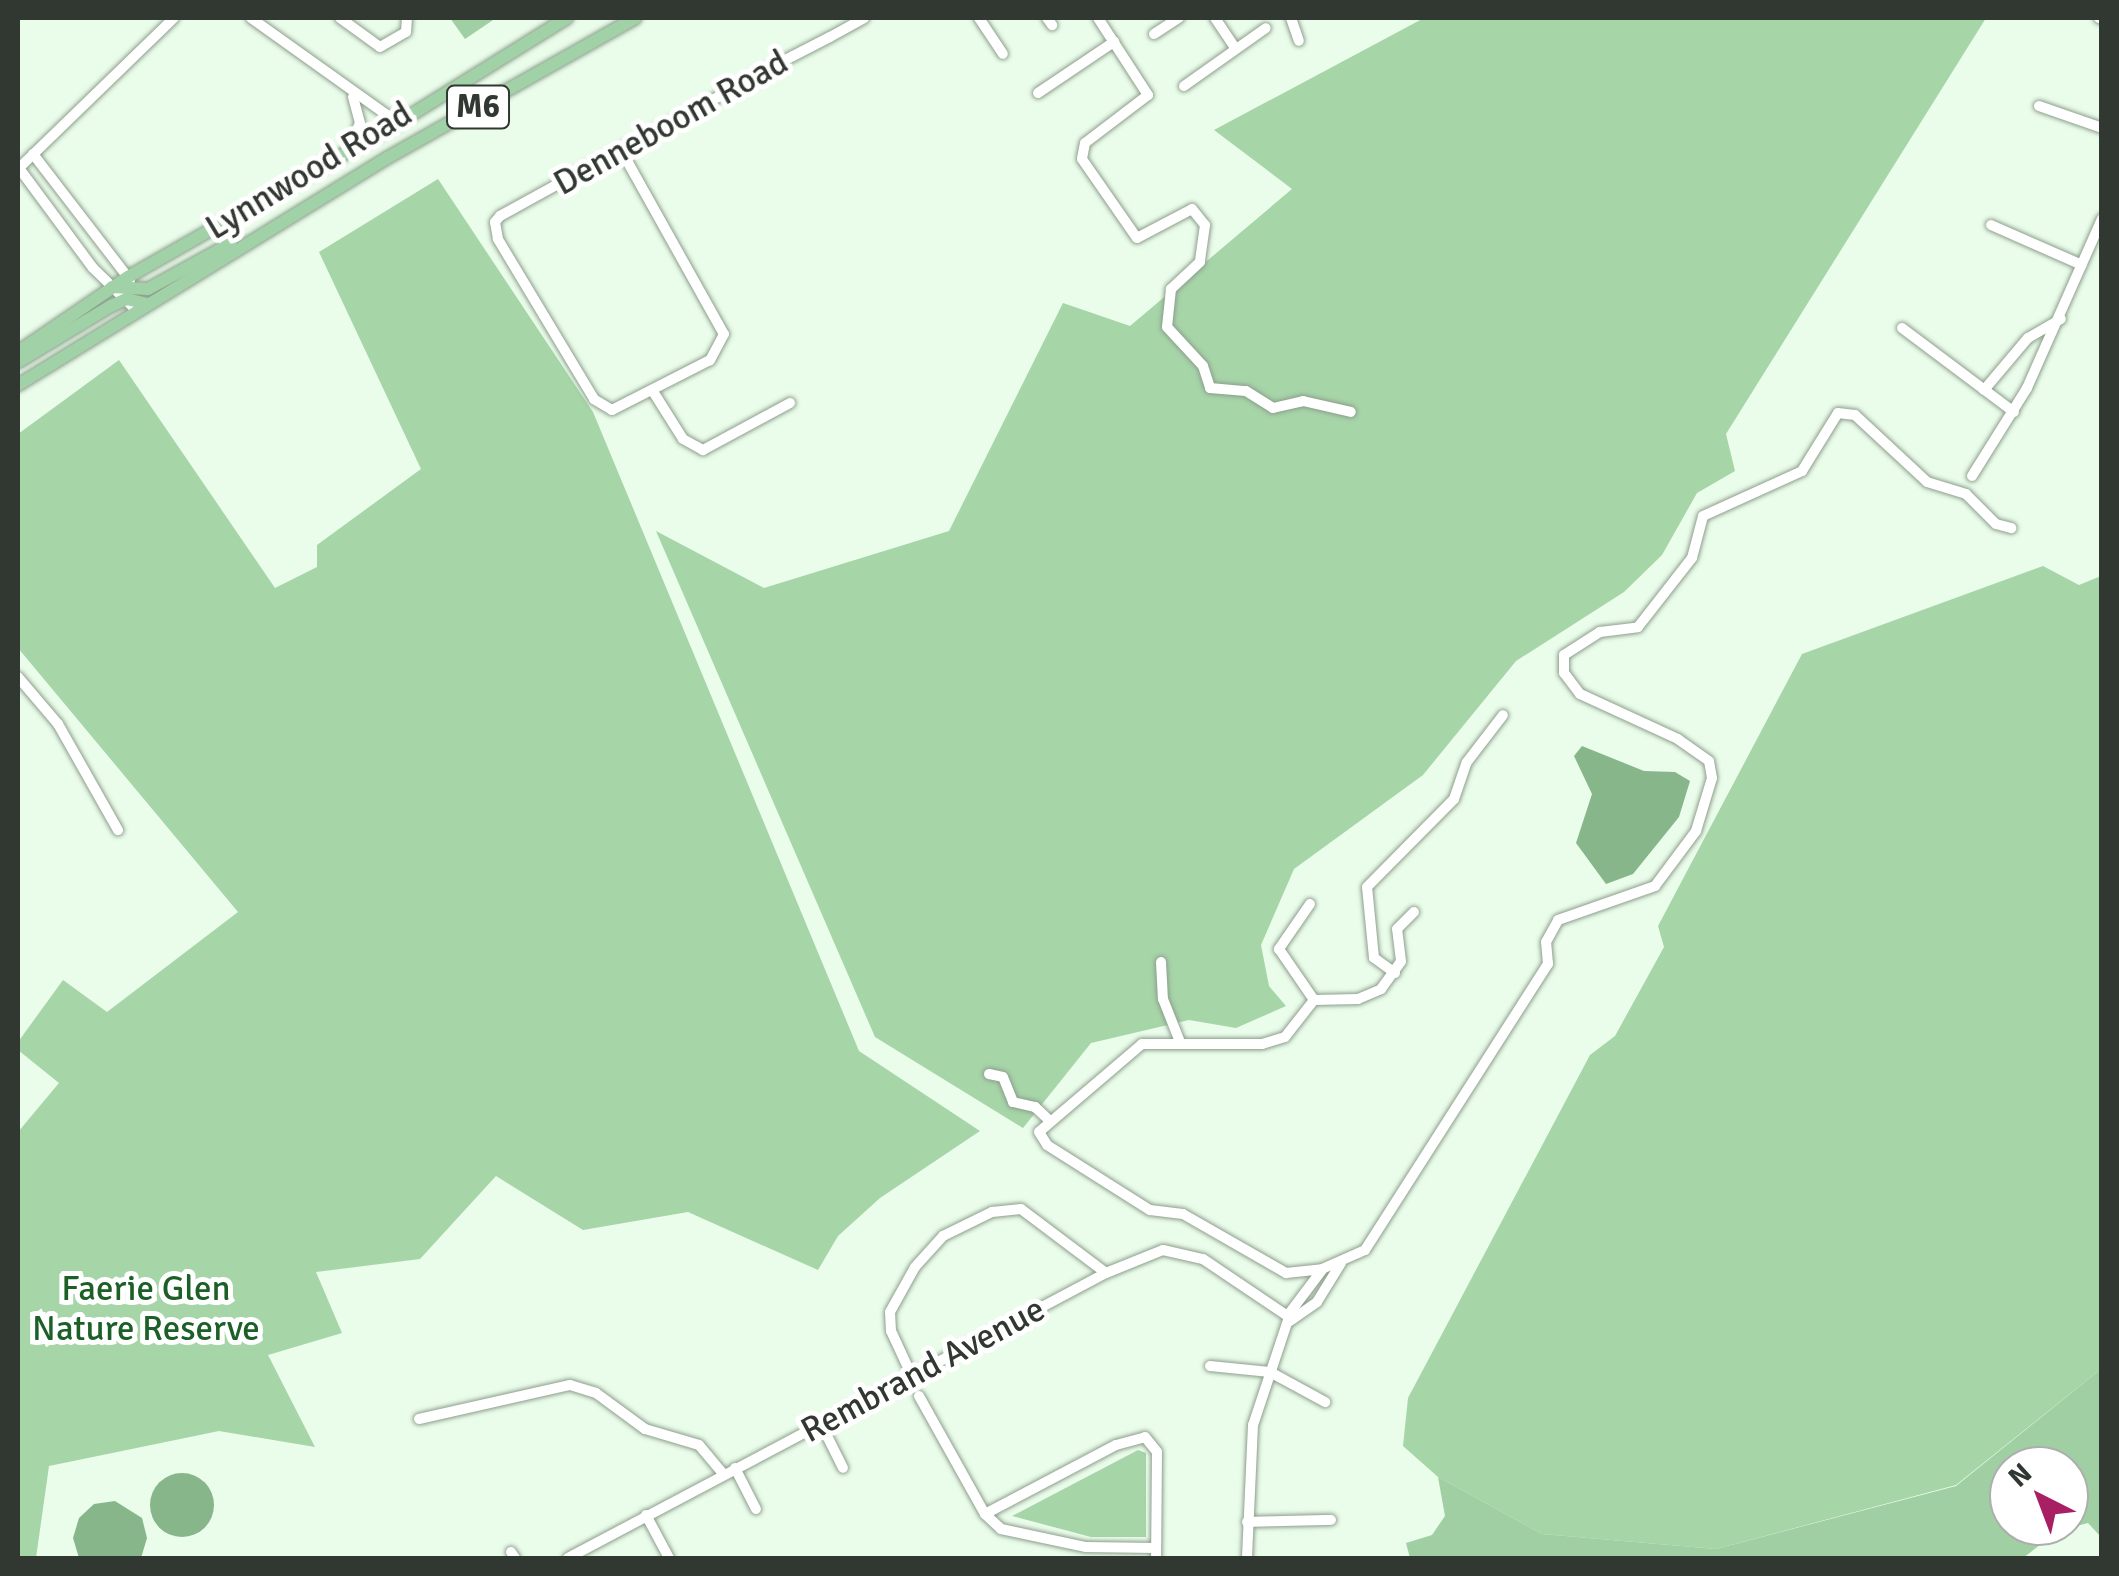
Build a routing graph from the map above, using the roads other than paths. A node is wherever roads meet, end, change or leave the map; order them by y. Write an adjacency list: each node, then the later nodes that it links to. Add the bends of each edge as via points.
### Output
1 (174, 18): 27 (street)
2 (250, 18): 21 (street)
3 (340, 18): 4 (street, via 380,46 406,32)
4 (406, 18)
5 (567, 18): 23 (main road, Lynnwood Road / M6)
6 (636, 18): 29 (main road, Lynnwood Road / M6)
7 (864, 18): 25 (street, Denneboom Road)
8 (1098, 18): 15 (street)
9 (1179, 18): 14 (street)
10 (1216, 18): 17 (street)
11 (1291, 18): 16 (street)
12 (976, 19): 18 (street)
13 (1266, 28): 17 (street)
14 (1154, 34)
15 (1114, 42): 20 (street); 46 (street, via 1148,95 1085,143 1082,159 1136,238 1192,209 1201,213 1206,238 1200,262 1171,289 1167,327 1203,366 1210,388 1246,390 1272,408 1303,400)
16 (1299, 42)
17 (1236, 49): 19 (street)
18 (1004, 54)
19 (1184, 86)
20 (1038, 93)
21 (353, 96): 23 (street); 26 (street, via 360,124)
22 (2039, 106): 24 (street)
23 (398, 123): 26 (main road, Lynnwood Road / M6)
24 (2102, 128)
25 (621, 150): 44 (street, via 724,334 710,360); 44 (street, Denneboom Road, via 500,216 498,239 594,399 612,410)
26 (347, 153): 33 (main road, Lynnwood Road / M6)
27 (34, 154): 28 (street); 33 (street)
28 (18, 169): 34 (street)
29 (321, 197): 35 (main road); 37 (main road, Lynnwood Road / M6)
30 (2102, 219): 32 (street)
31 (1991, 225): 32 (street)
32 (2082, 265): 38 (street)
33 (128, 277): 34 (main road, Lynnwood Road / M6); 35 (street)
34 (112, 287): 35 (main road); 36 (street); 40 (main road, Lynnwood Road / M6)
35 (137, 291): 37 (street)
36 (124, 300): 37 (main road); 41 (main road)
37 (141, 307): 42 (main road, Lynnwood Road / M6)
38 (2061, 319): 43 (street, via 2028,338); 47 (street)
39 (1902, 328): 43 (street)
40 (18, 352)
41 (18, 362)
42 (18, 385)
43 (1984, 390): 47 (street)
44 (654, 393): 45 (street, via 683,439 703,450)
45 (790, 403)
46 (1351, 412)
47 (2014, 412): 48 (street)
48 (1972, 476)
49 (2011, 528): 61 (street, via 1996,524 1966,494 1928,482 1855,416 1838,413 1802,471 1703,516 1692,558 1638,627 1600,632 1564,655 1564,673 1580,694 1706,757 1712,778 1700,822 1658,884 1558,920 1546,942 1546,967 1371,1243)
50 (18, 678): 52 (street, via 58,724)
51 (1504, 716): 56 (street, via 1467,762 1454,798 1366,887 1374,958)
52 (118, 830)
53 (1310, 904): 57 (street, via 1278,949)
54 (1414, 912): 56 (street, via 1397,928 1402,961)
55 (1161, 962): 58 (street, via 1162,999)
56 (1395, 973): 57 (street, via 1366,998)
57 (1314, 1000): 58 (street, via 1279,1041)
58 (1180, 1042): 60 (street, via 1135,1048)
59 (990, 1074): 60 (street, via 1002,1075 1013,1102 1036,1107)
60 (1049, 1120): 62 (street, via 1039,1132 1043,1142 1150,1210 1183,1214 1277,1271)
61 (1342, 1263): 62 (street); 64 (street, via 1317,1302)
62 (1322, 1269): 64 (street)
63 (1106, 1272): 64 (street, Rembrand Avenue, via 1146,1254 1180,1252); 67 (street, Rembrand Avenue); 67 (street, via 1022,1209 992,1212 943,1236 908,1278 890,1316)
64 (1286, 1314): 66 (street)
65 (1210, 1366): 66 (street)
66 (1270, 1372): 69 (street); 79 (street, via 1253,1425)
67 (911, 1374): 71 (street, Rembrand Avenue)
68 (919, 1396): 76 (street)
69 (1326, 1402)
70 (419, 1419): 74 (street, via 570,1384 645,1429 699,1445)
71 (821, 1424): 72 (street, Rembrand Avenue); 73 (street)
72 (735, 1468): 74 (street, Rembrand Avenue); 75 (street)
73 (843, 1468)
74 (723, 1474): 77 (street, Rembrand Avenue)
75 (756, 1510)
76 (985, 1514): 80 (street, via 1016,1534); 80 (street, via 1116,1445 1145,1437 1157,1452)
77 (646, 1515): 81 (street, Rembrand Avenue); 82 (street)
78 (1332, 1520): 79 (street)
79 (1247, 1522): 83 (street)
80 (1156, 1553)
81 (568, 1558)
82 (669, 1558)
83 (1247, 1558)

